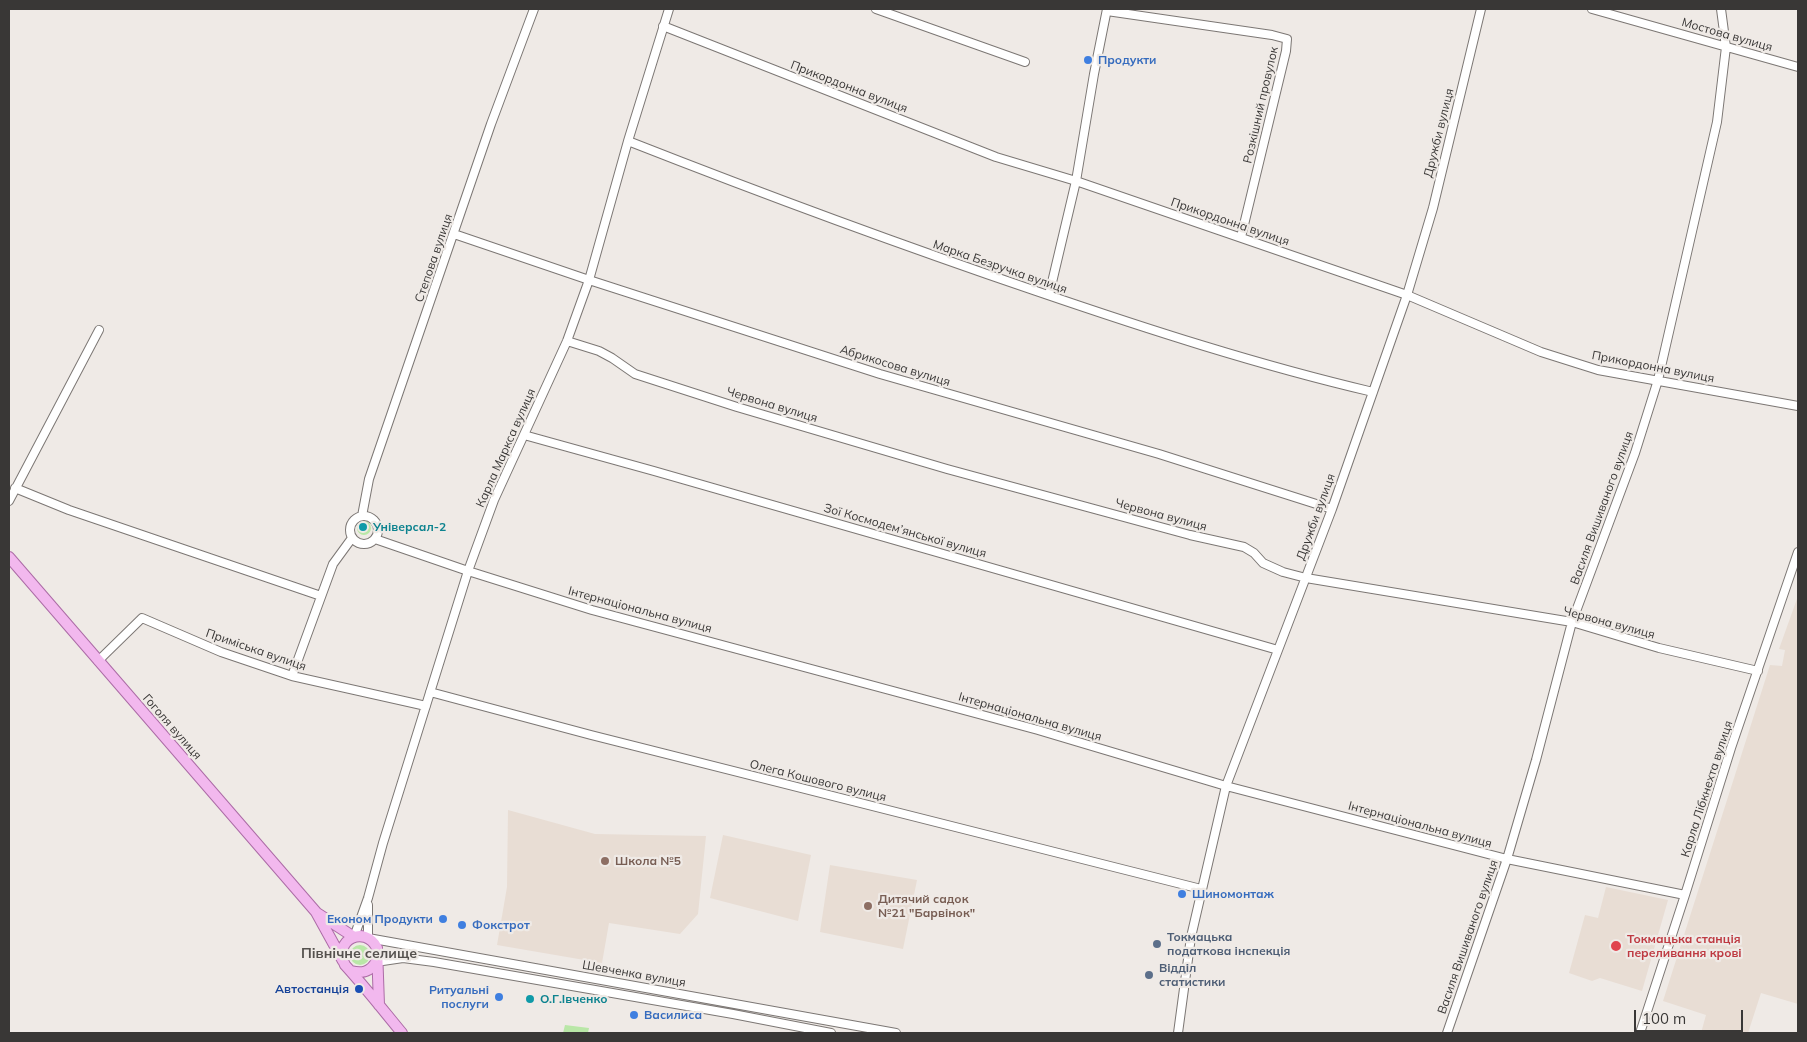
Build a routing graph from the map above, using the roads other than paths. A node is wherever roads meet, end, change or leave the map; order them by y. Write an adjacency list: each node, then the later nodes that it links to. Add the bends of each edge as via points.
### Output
1 (534, 9): 14 (street, Степова вулиця)
2 (669, 9): 8 (street, Карла Маркса вулиця)
3 (876, 9): 10 (street)
4 (1481, 9): 17 (street, Дружби вулиця, via 1432,208)
5 (1592, 9): 9 (street, Мостова вулиця)
6 (1721, 9): 9 (street, Василя Вишиваного вулиця)
7 (1107, 10): 13 (street, Розкішний провулок); 15 (street, Розкішний провулок, via 1287,39)
8 (663, 26): 12 (street, Карла Маркса вулиця); 13 (street, Прикордонна вулиця, via 996,157)
9 (1726, 47): 11 (street, Мостова вулиця); 21 (street, Василя Вишиваного вулиця, via 1717,122)
10 (1025, 62)
11 (1798, 67)
12 (628, 141): 16 (street, Карла Маркса вулиця); 18 (street, Марка Безручка вулиця, via 777,200)
13 (1076, 182): 15 (street, Прикордонна вулиця); 18 (street, Розкішний провулок)
14 (454, 234): 16 (street, Абрикосова вулиця); 28 (street, Степова вулиця, via 369,479)
15 (1241, 238): 17 (street, Прикордонна вулиця)
16 (589, 280): 20 (street, Карла Маркса вулиця); 27 (street, Абрикосова вулиця, via 880,374 1159,454)
17 (1407, 294): 21 (street, Прикордонна вулиця, via 1541,352 1598,370); 22 (street, Дружби вулиця)
18 (1049, 295): 22 (street, Марка Безручка вулиця, via 1211,348)
19 (99, 330): 25 (street)
20 (567, 341): 24 (street, Карла Маркса вулиця); 34 (street, Червона вулиця, via 599,351 635,374 736,407 956,472 1244,547 1263,563)
21 (1658, 380): 23 (street, Прикордонна вулиця); 36 (street, Василя Вишиваного вулиця)
22 (1372, 392): 27 (street, Дружби вулиця)
23 (1798, 406)
24 (524, 435): 33 (street, Карла Маркса вулиця, via 494,500); 37 (street, Зої Космодем’янської вулиця)
25 (15, 488): 26 (street); 35 (street, via 69,510)
26 (9, 501)
27 (1332, 509): 34 (street, Дружби вулиця)
28 (362, 516): 29 (street, via 350,525); 30 (street, via 375,521 378,531)
29 (352, 538): 30 (street, via 363,545); 35 (street, via 333,564)
30 (375, 539): 33 (street, Інтернаціональна вулиця)
31 (1798, 552): 39 (street, Карла Лібкнехта вулиця)
32 (9, 557): 38 (main road, Гоголя вулиця)
33 (468, 571): 41 (street, Карла Маркса вулиця); 43 (street, Інтернаціональна вулиця, via 592,610 1038,730)
34 (1306, 578): 36 (street, Червона вулиця); 37 (street, Дружби вулиця)
35 (322, 596): 40 (street)
36 (1572, 622): 39 (street, Червона вулиця, via 1659,648); 44 (street, Василя Вишиваного вулиця)
37 (1278, 650): 43 (street, Дружби вулиця)
38 (98, 661): 40 (street, Приміська вулиця, via 142,618 221,652); 48 (main road, Гоголя вулиця)
39 (1758, 671): 46 (street, Карла Лібкнехта вулиця)
40 (292, 676): 42 (street, Приміська вулиця)
41 (430, 692): 42 (street, Карла Маркса вулиця); 45 (street, Олега Кошового вулиця)
42 (426, 706): 47 (street, Карла Маркса вулиця)
43 (1226, 786): 44 (street, Інтернаціональна вулиця); 45 (street, Дружби вулиця)
44 (1507, 859): 46 (street, Інтернаціональна вулиця); 62 (street, Василя Вишиваного вулиця)
45 (1202, 888): 61 (street, Дружби вулиця, via 1191,937)
46 (1685, 895): 63 (street, Карла Лібкнехта вулиця)
47 (368, 898): 49 (street, Карла Маркса вулиця); 50 (street, Карла Маркса вулиця)
48 (316, 912): 49 (main road, Гоголя вулиця); 51 (main road, Гоголя вулиця)
49 (354, 937): 50 (main road, Гоголя вулиця); 51 (main road, via 343,947)
50 (368, 938): 52 (main road, via 377,948); 54 (street, Шевченка вулиця)
51 (343, 961): 53 (main road, Гоголя вулиця)
52 (376, 962): 53 (main road, via 366,972); 55 (street, Шевченка вулиця, via 403,958); 56 (main road)
53 (351, 970): 56 (main road, Гоголя вулиця)
54 (648, 989): 55 (street); 57 (street, Шевченка вулиця)
55 (646, 1000): 59 (street, Шевченка вулиця)
56 (379, 1005): 58 (main road, Гоголя вулиця)
57 (868, 1031): 60 (street, Шевченка вулиця)
58 (402, 1033)
59 (831, 1033)
60 (896, 1033)
61 (1178, 1033)
62 (1447, 1033)
63 (1640, 1033)

